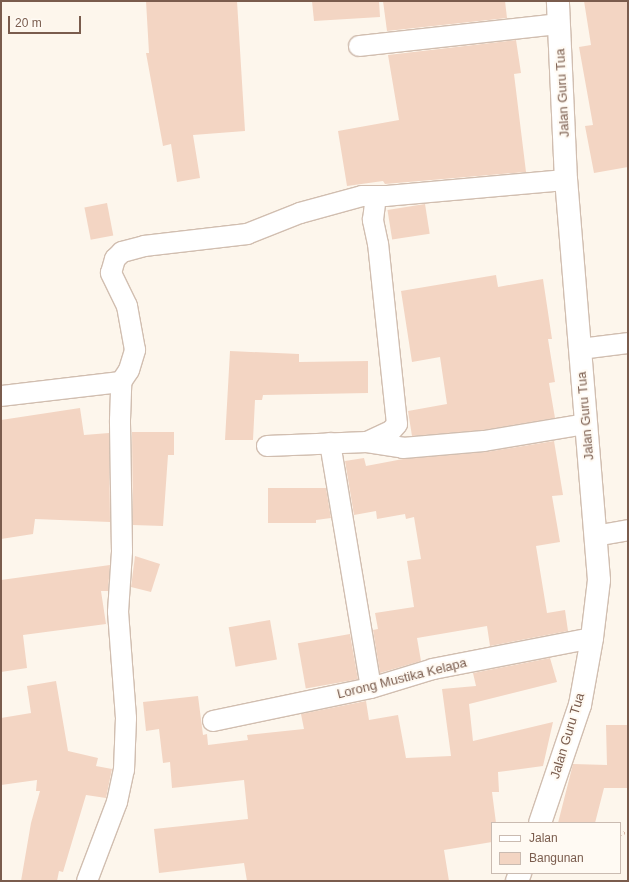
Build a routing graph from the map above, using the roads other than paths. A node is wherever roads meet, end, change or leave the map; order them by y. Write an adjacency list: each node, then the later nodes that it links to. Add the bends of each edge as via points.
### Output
1 (558, 1): 2 (main road, Jalan Guru Tua)
2 (559, 24): 3 (street); 4 (main road, Jalan Guru Tua)
3 (359, 46)
4 (566, 180): 5 (street); 7 (main road, Jalan Guru Tua)
5 (376, 196): 8 (street, via 362,196 342,201 247,234 144,246 122,252 115,259 111,273 127,306 135,350 129,370); 11 (street, via 373,220 378,244 397,424 391,431)
6 (628, 343): 7 (street)
7 (580, 349): 10 (main road, Jalan Guru Tua)
8 (121, 382): 9 (street); 20 (street, via 122,551 118,612 126,718 124,770 117,802)
9 (1, 396)
10 (586, 424): 11 (street, via 484,441 403,448); 15 (main road, Jalan Guru Tua)
11 (367, 442): 12 (street)
12 (330, 443): 13 (street); 17 (street)
13 (267, 446)
14 (628, 530): 15 (street)
15 (595, 536): 16 (main road, Jalan Guru Tua, via 600,580)
16 (592, 638): 17 (street, Lorong Mustika Kelapa, via 433,669); 19 (main road, Jalan Guru Tua, via 580,705)
17 (371, 688): 18 (street, Lorong Mustika Kelapa)
18 (213, 721)
19 (540, 822)
20 (87, 881)

